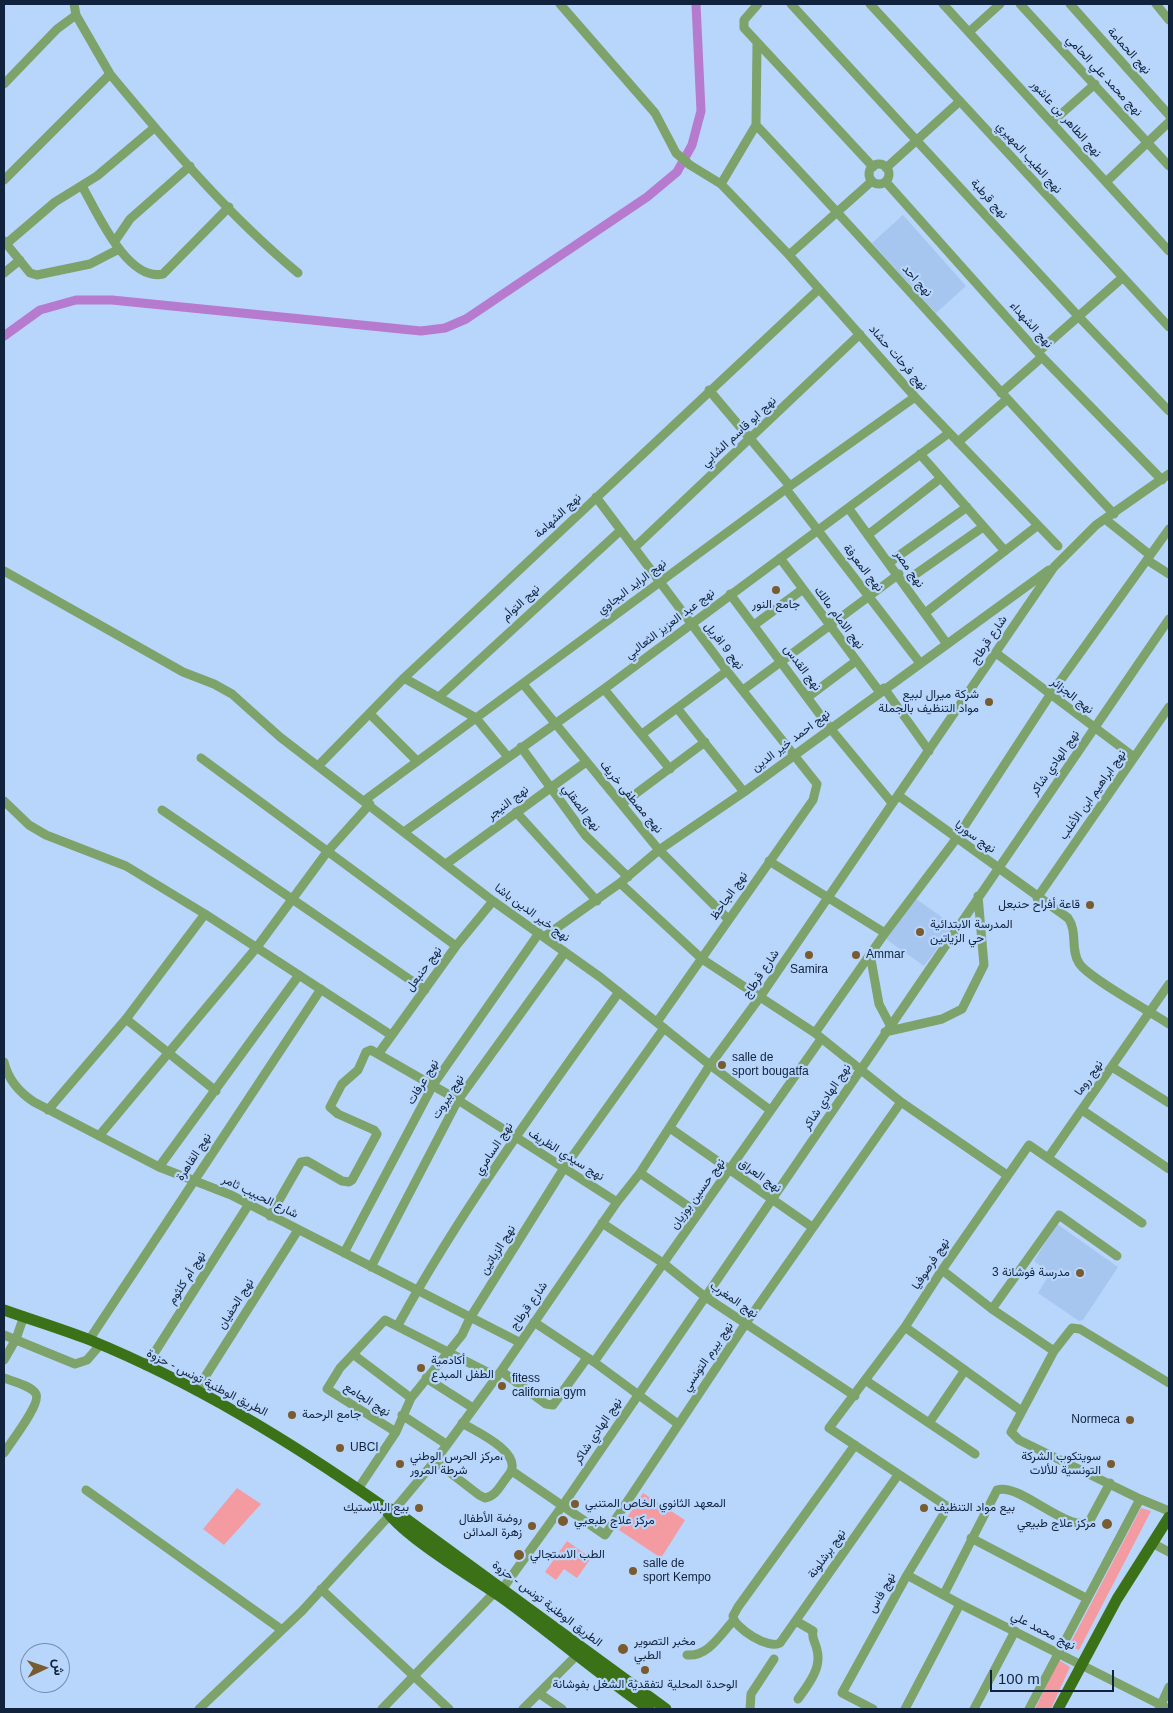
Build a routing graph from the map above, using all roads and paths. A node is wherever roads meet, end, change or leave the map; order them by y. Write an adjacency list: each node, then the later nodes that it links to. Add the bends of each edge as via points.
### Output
1 (74, 4): 11 (street)
2 (560, 4): 34 (street, نهج فرحات حشاد, via 655,113 676,153)
3 (758, 4): 14 (street, via 744,20 744,28)
4 (791, 4): 24 (street, نهج قرطبة)
5 (870, 4): 18 (street, نهج الطيب المهيري)
6 (943, 4): 13 (street, نهج الطاهر بن عاشور)
7 (1000, 4): 13 (street)
8 (1020, 4): 17 (street, نهج محمد علي الحامي)
9 (1070, 4): 19 (street, نهج الحمامة)
10 (1156, 4): 12 (street)
11 (76, 15): 15 (street); 16 (street, via 57,29)
12 (1168, 17)
13 (969, 32): 20 (street, نهج الطاهر بن عاشور)
14 (757, 44): 22 (street); 28 (street)
15 (110, 74): 23 (street); 30 (street)
16 (4, 84)
17 (1095, 84): 20 (street); 25 (street, نهج محمد علي الحامي)
18 (960, 100): 24 (street); 45 (street, نهج الطيب المهيري)
19 (1169, 116)
20 (1052, 122): 33 (street, نهج الطاهر بن عاشور)
21 (1169, 122): 25 (street)
22 (756, 125): 34 (street); 37 (street, نهج احد)
23 (154, 128): 26 (street); 35 (street)
24 (918, 138): 29 (street); 47 (street, نهج قرطبة)
25 (1147, 141): 27 (street, نهج محمد علي الحامي); 33 (street)
26 (190, 166): 36 (street); 39 (street, via 130,219)
27 (1169, 166)
28 (873, 167): 29 (street, via 880,165); 31 (street)
29 (886, 168): 32 (street, via 889,175)
30 (4, 180)
31 (872, 181): 32 (street); 37 (street)
32 (886, 182): 50 (street, نهج الشهداء)
33 (1106, 182): 40 (street, نهج الطاهر بن عاشور)
34 (721, 184): 41 (street, نهج فرحات حشاد)
35 (82, 186): 38 (street, via 55,202); 39 (street)
36 (229, 207): 39 (street, via 163,274 154,275 134,266); 44 (street)
37 (838, 212): 41 (street); 52 (street, نهج احد)
38 (5, 242): 42 (street)
39 (117, 245): 42 (street, via 94,263 43,275 30,273)
40 (1169, 251)
41 (789, 255): 46 (street, نهج فرحات حشاد)
42 (20, 260): 43 (street)
43 (4, 273)
44 (298, 273)
45 (1122, 278): 47 (street); 48 (street, نهج الطيب المهيري)
46 (819, 289): 49 (street, نهج فرحات حشاد); 51 (street, نهج الشهامة)
47 (1079, 317): 50 (street); 54 (street, نهج قرطبة)
48 (1169, 328)
49 (860, 334): 53 (street, نهج فرحات حشاد); 56 (street, نهج ابو قاسم الشابي)
50 (1040, 355): 52 (street); 61 (street, نهج الشهداء)
51 (709, 390): 56 (street, نهج المعرفة); 63 (street, نهج الشهامة)
52 (1003, 396): 57 (street); 66 (street, نهج احد)
53 (915, 397): 55 (street, نهج فرحات حشاد); 62 (street, نهج الرايد البجاوي)
54 (1169, 411)
55 (949, 433): 57 (street, نهج فرحات حشاد); 58 (street, نهج عبد العزيز الثعالبي)
56 (749, 439): 62 (street, نهج المعرفة); 75 (street, نهج ابو قاسم الشابي)
57 (958, 442): 68 (street, نهج فرحات حشاد)
58 (920, 454): 60 (street); 65 (street, نهج عبد العزيز الثعالبي)
59 (1169, 474): 61 (street, شارع قرطاج)
60 (941, 478): 64 (street); 73 (street)
61 (1162, 480): 66 (street, شارع قرطاج)
62 (788, 487): 72 (street, نهج المعرفة); 84 (street, نهج الرايد البجاوي)
63 (596, 497): 71 (street, نهج 9 افريل); 100 (street, نهج الشهامة)
64 (967, 506): 69 (street); 79 (street)
65 (849, 509): 72 (street, نهج عبد العزيز الثعالبي); 73 (street, نهج مصر)
66 (1114, 514): 67 (street, شارع قرطاج)
67 (1105, 520): 77 (street); 80 (street, شارع قرطاج)
68 (1037, 526): 74 (street, نهج فرحات حشاد); 76 (street)
69 (983, 527): 76 (street); 85 (street)
70 (1169, 529): 77 (street, نهج حسين بوزيان)
71 (621, 530): 75 (street, نهج 9 افريل); 106 (street, نهج التوأم)
72 (816, 531): 78 (street, نهج عبد العزيز الثعالبي); 88 (street, نهج المعرفة)
73 (869, 534): 79 (street, نهج مصر)
74 (1058, 546)
75 (634, 548): 84 (street, نهج 9 افريل)
76 (1005, 551): 89 (street)
77 (1148, 557): 83 (street); 105 (street, نهج حسين بوزيان)
78 (780, 558): 86 (street, نهج الامام مالك); 87 (street, نهج عبد العزيز الثعالبي)
79 (890, 562): 82 (street, نهج مصر)
80 (1054, 566): 94 (street, نهج احمد خير الدين); 95 (street, شارع قرطاج)
81 (4, 571): 125 (street, نهج خير الدين باشا, via 183,672 224,689)
82 (899, 574): 85 (street, نهج مصر); 88 (street)
83 (1169, 574)
84 (660, 582): 91 (street, نهج 9 افريل); 101 (street, نهج الرايد البجاوي)
85 (903, 583): 89 (street, نهج مصر)
86 (803, 589): 92 (street, نهج الامام مالك); 93 (street)
87 (730, 594): 91 (street, نهج عبد العزيز الثعالبي); 93 (street, نهج القدس)
88 (870, 597): 92 (street); 98 (street, نهج المعرفة)
89 (925, 613): 94 (street, نهج مصر)
90 (1169, 619): 114 (street, نهج الهادي شاكر)
91 (691, 624): 99 (street, نهج 9 افريل); 102 (street, نهج عبد العزيز الثعالبي)
92 (829, 624): 96 (street); 97 (street, نهج الامام مالك)
93 (754, 625): 96 (street, نهج القدس)
94 (947, 644): 98 (street, نهج احمد خير الدين)
95 (996, 653): 105 (street, نهج الجزائر); 118 (street, شارع قرطاج)
96 (780, 661): 103 (street); 107 (street, نهج القدس)
97 (856, 661): 104 (street, نهج الامام مالك); 107 (street)
98 (920, 663): 104 (street, نهج احمد خير الدين)
99 (727, 671): 103 (street, نهج 9 افريل); 109 (street)
100 (404, 678): 106 (street); 110 (street, نهج الشهامة)
101 (524, 684): 111 (street, نهج الرايد البجاوي); 112 (street, نهج مصطفى خريف)
102 (604, 689): 112 (street, نهج عبد العزيز الثعالبي); 115 (street)
103 (743, 690): 119 (street, نهج 9 افريل)
104 (882, 690): 113 (street, نهج احمد خير الدين); 118 (street, نهج الامام مالك)
105 (1050, 695): 114 (street, نهج الجزائر); 138 (street, نهج حسين بوزيان)
106 (440, 696): 111 (street)
107 (808, 697): 113 (street, نهج القدس)
108 (1169, 707): 121 (street, نهج ابراهيم ابن الأغلب)
109 (676, 708): 115 (street); 116 (street)
110 (370, 714): 123 (street); 125 (street, نهج الشهامة)
111 (476, 718): 120 (street); 123 (street, نهج الرايد البجاوي)
112 (554, 723): 117 (street, نهج عبد العزيز الثعالبي); 124 (street, نهج مصطفى خريف)
113 (830, 728): 119 (street, نهج احمد خير الدين); 133 (street, نهج القدس)
114 (1094, 729): 121 (street, نهج الجزائر); 143 (street, نهج الهادي شاكر)
115 (642, 734): 126 (street)
116 (705, 742): 126 (street); 129 (street)
117 (521, 747): 120 (street, نهج عبد العزيز الثعالبي); 128 (street, نهج الصقلي)
118 (929, 751): 130 (street, شارع قرطاج)
119 (793, 756): 127 (street, نهج 9 افريل); 129 (street, نهج احمد خير الدين)
120 (508, 757): 137 (street, نهج عبد العزيز الثعالبي)
121 (1134, 757): 149 (street, نهج ابراهيم ابن الأغلب)
122 (201, 758): 140 (street)
123 (417, 761): 132 (street, نهج الرايد البجاوي)
124 (586, 762): 128 (street, نهج النيجر); 134 (street, نهج مصطفى خريف)
125 (319, 765): 132 (street, نهج خير الدين باشا)
126 (670, 769): 134 (street)
127 (817, 784): 141 (street, نهج الجاحظ, via 813,800)
128 (550, 788): 136 (street, نهج النيجر); 144 (street, نهج الصقلي, via 586,836)
129 (744, 792): 139 (street, نهج احمد خير الدين)
130 (898, 796): 133 (street, شارع قرطاج); 138 (street, نهج سوريا)
131 (4, 801): 152 (street, via 13,812 38,830 126,866)
132 (367, 802): 137 (street, نهج خير الدين باشا); 140 (street, نهج الرايد البجاوي)
133 (892, 803): 147 (street, شارع قرطاج)
134 (622, 804): 139 (street, نهج مصطفى خريف)
135 (162, 810): 148 (street)
136 (516, 812): 142 (street, نهج النيجر); 151 (street)
137 (404, 832): 142 (street, نهج خير الدين باشا)
138 (956, 839): 143 (street, نهج سوريا); 154 (street, نهج حسين بوزيان)
139 (659, 850): 144 (street, نهج احمد خير الدين); 153 (street, نهج مصطفى خريف)
140 (327, 852): 148 (street, نهج الرايد البجاوي); 156 (street)
141 (769, 861): 147 (street); 153 (street, نهج الجاحظ)
142 (446, 864): 150 (street, نهج خير الدين باشا)
143 (998, 868): 146 (street, نهج الهادي شاكر); 149 (street, نهج سوريا)
144 (628, 877): 145 (street, نهج احمد خير الدين)
145 (620, 883): 151 (street, نهج احمد خير الدين); 160 (street)
146 (978, 896): 171 (street, نهج الهادي شاكر); 171 (street, via 984,965 962,1008 942,1020)
147 (828, 897): 154 (street); 166 (street, شارع قرطاج)
148 (292, 898): 157 (street, نهج الرايد البجاوي); 164 (street)
149 (1037, 898): 167 (street, نهج سوريا, via 1071,922 1080,964 1096,978)
150 (492, 901): 155 (street, نهج خير الدين باشا); 156 (street, نهج حنبعل)
151 (596, 901): 155 (street, نهج احمد خير الدين)
152 (206, 914): 157 (street); 168 (street)
153 (728, 919): 160 (street, نهج الجاحظ)
154 (884, 933): 159 (street, نهج حسين بوزيان)
155 (541, 935): 158 (street, نهج خير الدين باشا); 180 (street, نهج عرفات)
156 (456, 946): 164 (street, نهج حنبعل)
157 (256, 947): 161 (street); 174 (street, نهج الرايد البجاوي)
158 (565, 952): 165 (street, نهج خير الدين باشا); 182 (street, نهج بيروت)
159 (870, 954): 171 (street); 173 (street, نهج حسين بوزيان)
160 (702, 959): 166 (street); 170 (street, نهج الجاحظ)
161 (299, 975): 163 (street); 181 (street)
162 (1169, 984): 167 (street, نهج روما)
163 (320, 989): 172 (street); 198 (street, نهج القاهرة)
164 (425, 990): 172 (street, نهج حنبعل)
165 (619, 992): 170 (street, نهج خير الدين باشا); 190 (street, نهج السامري)
166 (760, 997): 173 (street); 177 (street, شارع قرطاج)
167 (1151, 1011): 169 (street, نهج سوريا); 178 (street, نهج روما)
168 (126, 1019): 174 (street); 185 (street)
169 (1169, 1024)
170 (661, 1025): 177 (street, نهج خير الدين باشا); 193 (street, نهج الزياتين)
171 (887, 1029): 179 (street, نهج الهادي شاكر)
172 (391, 1035): 175 (street, نهج حنبعل)
173 (818, 1036): 179 (street); 186 (street, نهج حسين بوزيان)
174 (167, 1052): 181 (street); 189 (street, نهج الرايد البجاوي)
175 (376, 1052): 180 (street, نهج سيدي الظريف); 203 (street, نهج حنبعل, via 366,1052 358,1070 342,1084 330,1107 377,1134 352,1180 342,1181 307,1162 301,1162)
176 (4, 1062): 185 (street, شارع الحبيب ثامر, via 20,1093)
177 (710, 1065): 186 (street, نهج خير الدين باشا); 188 (street, شارع قرطاج)
178 (1112, 1067): 184 (street); 187 (street, نهج روما)
179 (861, 1070): 183 (street); 199 (street, نهج الهادي شاكر)
180 (433, 1085): 182 (street, نهج سيدي الظريف); 208 (street, نهج عرفات)
181 (216, 1091): 192 (street)
182 (458, 1100): 190 (street, نهج سيدي الظريف); 211 (street, نهج بيروت)
183 (901, 1102): 197 (street); 206 (street, نهج بيرم التونسي)
184 (1169, 1103)
185 (48, 1110): 189 (street, شارع الحبيب ثامر)
186 (770, 1110): 195 (street, نهج حسين بوزيان)
187 (1082, 1110): 191 (street, نهج روما); 194 (street)
188 (670, 1128): 195 (street, نهج العراق); 196 (street, شارع قرطاج)
189 (100, 1136): 192 (street, شارع الحبيب ثامر)
190 (516, 1138): 193 (street, نهج سيدي الظريف); 213 (street, نهج السامري)
191 (1048, 1158): 197 (street, نهج فرصوفيا, via 1029,1145); 205 (street)
192 (159, 1167): 198 (street, شارع الحبيب ثامر)
193 (564, 1168): 200 (street, نهج سيدي الظريف); 218 (street, نهج الزياتين)
194 (1169, 1169)
195 (730, 1170): 199 (street, نهج العراق); 202 (street, نهج حسين بوزيان)
196 (640, 1173): 200 (street, شارع قرطاج); 202 (street)
197 (1007, 1175): 212 (street, نهج فرصوفيا)
198 (194, 1181): 201 (street, شارع الحبيب ثامر); 225 (street, نهج القاهرة)
199 (771, 1199): 206 (street, نهج العراق); 214 (street, نهج الهادي شاكر)
200 (617, 1202): 204 (street, شارع قرطاج)
201 (249, 1204): 203 (street, شارع الحبيب ثامر); 232 (street, نهج أم كلثوم)
202 (698, 1213): 210 (street, نهج حسين بوزيان)
203 (270, 1216): 207 (street, شارع الحبيب ثامر)
204 (602, 1223): 210 (street, نهج المغرب); 219 (street, شارع قرطاج)
205 (1142, 1223)
206 (812, 1227): 220 (street, نهج بيرم التونسي)
207 (298, 1230): 208 (street, شارع الحبيب ثامر); 239 (street, نهج الحفيان)
208 (344, 1253): 211 (street, شارع الحبيب ثامر)
209 (1117, 1256): 215 (street, via 1058,1215)
210 (663, 1264): 214 (street, نهج المغرب); 231 (street, نهج حسين بوزيان)
211 (371, 1267): 213 (street, شارع الحبيب ثامر)
212 (942, 1270): 215 (street); 222 (street, نهج فرصوفيا)
213 (416, 1291): 218 (street, شارع الحبيب ثامر); 221 (street, نهج السامري)
214 (704, 1296): 220 (street, نهج المغرب); 240 (street, نهج الهادي شاكر)
215 (992, 1309): 227 (street)
216 (4, 1310): 217 (main road, الطريق الوطنية تونس - حزوة)
217 (24, 1316): 224 (street); 225 (main road, الطريق الوطنية تونس - حزوة)
218 (470, 1318): 226 (street, شارع الحبيب ثامر); 228 (street, نهج الزياتين)
219 (534, 1322): 226 (street, شارع قرطاج); 231 (street)
220 (746, 1323): 241 (street, نهج المغرب); 248 (street, نهج بيرم التونسي)
221 (398, 1325): 228 (street); 229 (street, نهج الجامع, via 385,1320)
222 (905, 1327): 233 (street); 237 (street, نهج فرصوفيا)
223 (4, 1335): 224 (street)
224 (16, 1339): 225 (street, نهج القاهرة, via 76,1364 87,1360); 230 (street)
225 (95, 1342): 232 (main road, الطريق الوطنية تونس - حزوة)
226 (519, 1342): 234 (street, شارع قرطاج)
227 (1054, 1350): 238 (street, via 1068,1331 1080,1329); 244 (street)
228 (448, 1354): 234 (street); 236 (street, نهج الزياتين)
229 (354, 1355): 242 (street); 249 (street, نهج الجامع, via 340,1368 327,1389)
230 (4, 1360)
231 (591, 1360): 234 (street, نهج حسين بوزيان, via 553,1405 546,1404); 240 (street)
232 (146, 1366): 239 (main road, الطريق الوطنية تونس - حزوة)
233 (965, 1370): 244 (street); 247 (street)
234 (499, 1374): 243 (street, شارع قرطاج)
235 (4, 1378): 252 (street, via 32,1390 37,1398)
236 (426, 1378): 242 (street, نهج الزياتين); 243 (street)
237 (865, 1380): 241 (street, نهج فرصوفيا); 247 (street)
238 (1169, 1383)
239 (196, 1391): 258 (main road, الطريق الوطنية تونس - حزوة, via 242,1415)
240 (636, 1396): 248 (street); 261 (street, نهج الهادي شاكر)
241 (855, 1396): 251 (street, نهج فرصوفيا, via 829,1428)
242 (411, 1398): 245 (street, نهج الزياتين)
243 (473, 1408): 246 (street, شارع قرطاج)
244 (1020, 1410): 257 (street, via 1011,1428 1013,1435)
245 (402, 1415): 249 (street, نهج الزياتين); 250 (street)
246 (462, 1423): 250 (street, شارع قرطاج); 255 (street, via 509,1454)
247 (929, 1423): 253 (street)
248 (678, 1424): 261 (street, نهج بيرم التونسي, via 605,1534)
249 (396, 1432): 258 (street, نهج الزياتين)
250 (446, 1444): 254 (street, شارع قرطاج)
251 (855, 1445): 256 (street); 274 (street, via 738,1607)
252 (4, 1453)
253 (976, 1454)
254 (434, 1461): 255 (street, via 485,1498 496,1493); 262 (street, شارع قرطاج)
255 (512, 1470): 261 (street, نهج بيرم التونسي)
256 (898, 1475): 268 (street, نهج فاس, via 948,1508); 275 (street, نهج برشلونة)
257 (1110, 1483): 260 (street); 265 (street, via 1085,1524 1069,1520 1008,1490 997,1490)
258 (358, 1489): 262 (main road, الطريق الوطنية تونس - حزوة)
259 (86, 1490): 276 (street)
260 (1140, 1499): 263 (street); 272 (street)
261 (562, 1506): 270 (street, نهج الهادي شاكر)
262 (389, 1511): 269 (street, شارع قرطاج); 270 (main road, الطريق الوطنية تونس - حزوة, via 428,1547)
263 (1169, 1511)
264 (1169, 1517): 266 (main road)
265 (971, 1538): 271 (street); 272 (street)
266 (1152, 1544): 267 (street); 282 (main road)
267 (1169, 1552)
268 (907, 1574): 271 (street, نهج محمد علي); 296 (street, نهج فاس, via 842,1693)
269 (321, 1589): 276 (street, شارع قرطاج); 283 (street)
270 (498, 1590): 280 (main road, الطريق الوطنية تونس - حزوة); 283 (street, نهج الهادي شاكر); 294 (main road, الطريق الوطنية تونس - حزوة)
271 (944, 1594): 273 (street, نهج محمد علي)
272 (1086, 1598): 278 (street)
273 (960, 1604): 277 (street, نهج محمد علي); 297 (street)
274 (734, 1621): 275 (street, نهج برشلونة, via 768,1645 775,1646); 279 (street, via 706,1650 698,1655)
275 (796, 1621): 286 (street, via 813,1631 818,1651 815,1674)
276 (282, 1630): 288 (street, شارع قرطاج)
277 (1016, 1631): 278 (street, نهج محمد علي); 298 (street)
278 (1058, 1652): 282 (street, نهج محمد علي); 299 (street)
279 (688, 1655)
280 (576, 1656): 285 (street); 293 (main road, الطريق الوطنية تونس - حزوة)
281 (774, 1659): 295 (street, via 751,1694)
282 (1080, 1664): 287 (street, نهج محمد علي); 300 (main road)
283 (415, 1677): 289 (street, نهج الهادي شاكر); 290 (street)
284 (1169, 1687): 287 (street)
285 (540, 1694): 291 (street); 292 (street)
286 (798, 1700)
287 (1163, 1708)
288 (199, 1709)
289 (382, 1709)
290 (449, 1709)
291 (523, 1709)
292 (562, 1709)
293 (649, 1709)
294 (666, 1709)
295 (750, 1709)
296 (873, 1709)
297 (905, 1709)
298 (974, 1709)
299 (1029, 1709)
300 (1058, 1709)

